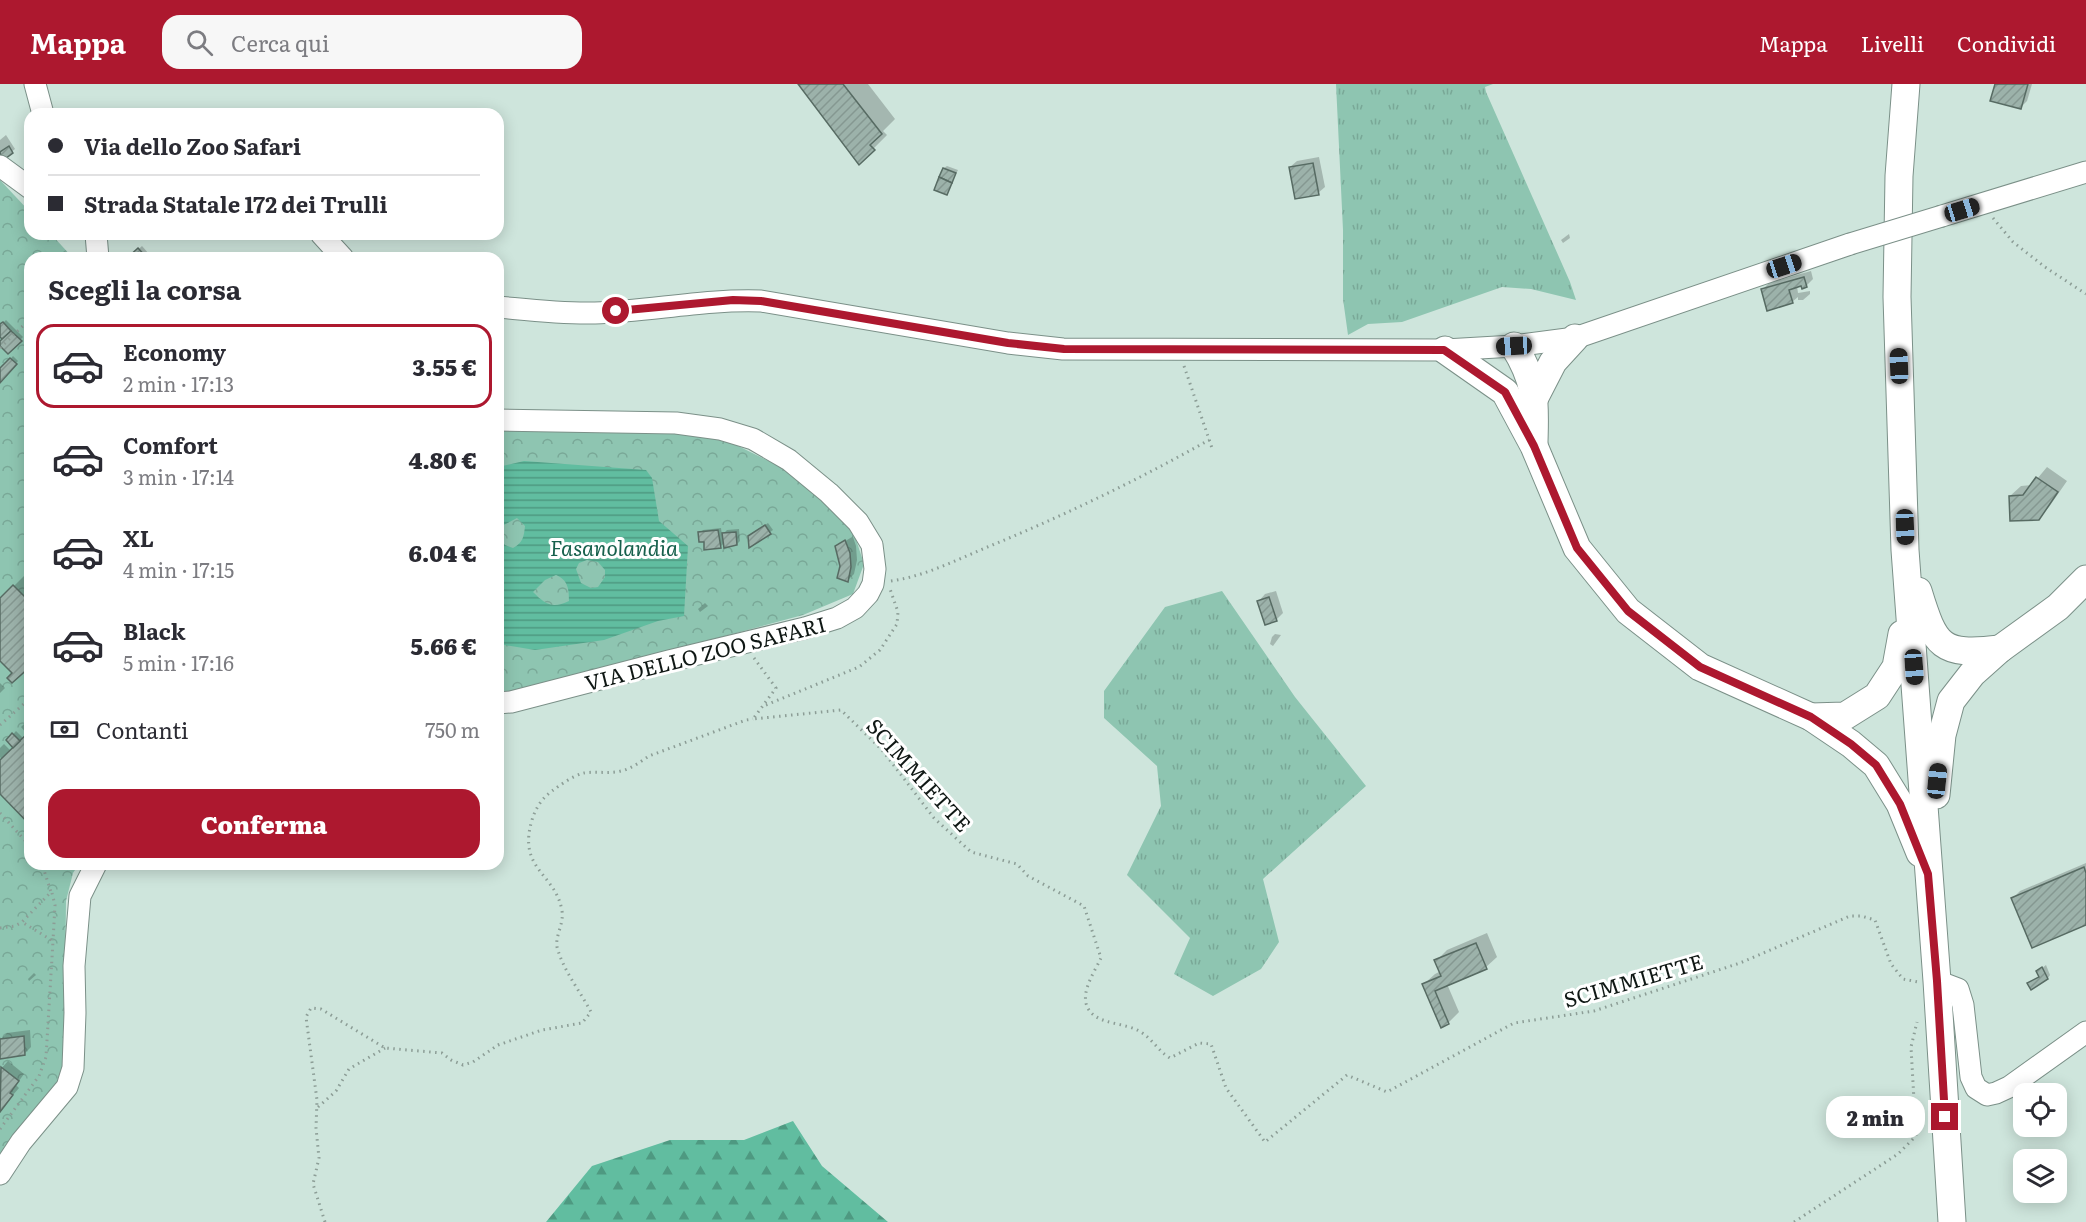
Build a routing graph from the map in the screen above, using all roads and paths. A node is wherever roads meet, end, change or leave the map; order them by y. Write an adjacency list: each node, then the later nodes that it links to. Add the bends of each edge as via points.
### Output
1 (35, 84): 3 (street)
2 (1906, 84): 24 (main road, via 1896,297)
3 (41, 108)
4 (0, 166): 6 (street)
5 (2086, 171): 7 (street)
6 (24, 184)
7 (1981, 203): 10 (path, via 2013,242); 13 (street, bridge)
8 (326, 240): 9 (street)
9 (338, 252)
10 (2086, 294)
11 (504, 308): 16 (street, via 596,313 733,300 761,301 1008,343 1064,349)
12 (24, 325): 15 (path)
13 (1575, 338): 14 (street); 19 (main road, via 1552,362)
14 (1514, 346): 17 (street); 18 (main road, via 1505,368); 19 (main road, via 1526,366)
15 (0, 348)
16 (1179, 350): 17 (street); 21 (path)
17 (1444, 350): 18 (main road)
18 (1505, 392): 22 (main road)
19 (1535, 397): 22 (main road)
20 (504, 420): 27 (street, VIA DELLO ZOO SAFARI, via 676,423 720,429 753,439 789,460 829,493 858,522 872,545 873,584 868,594 855,608 837,618)
21 (1209, 440): 23 (path); 31 (path, via 1150,474 1025,531 913,578 887,582 898,612 897,624 880,650 859,667)
22 (1534, 446): 32 (main road, via 1577,548 1628,611 1700,667)
23 (1213, 451)
24 (1905, 550): 26 (main road); 28 (main road, via 1931,630 1941,643 1953,650 1971,652)
25 (2086, 579): 28 (main road, via 2058,607)
26 (1909, 598): 32 (main road, via 1896,667 1878,696 1845,716); 39 (main road)
27 (743, 643): 29 (street, VIA DELLO ZOO SAFARI); 31 (path, via 776,688)
28 (2000, 649): 39 (main road, via 1972,674 1951,701 1942,735)
29 (504, 703)
30 (24, 704): 34 (path)
31 (764, 706): 33 (path)
32 (1811, 717): 39 (main road, via 1876,765 1900,804)
33 (753, 718): 44 (path, SCIMMIETTE, via 841,710 882,750 934,818 971,852 1017,864 1028,876 1084,906 1101,958 1085,989 1085,1002 1095,1016 1137,1029 1170,1058 1199,1043 1211,1044 1226,1088 1265,1142 1347,1075 1387,1092 1514,1023 1594,1011 1740,963 1850,916 1875,920 1891,964 1904,979); 46 (path, via 649,756 621,771 583,773 553,790 538,807 528,832 529,852 562,910 556,945 591,1012 582,1023 542,1030 498,1045 463,1065 442,1053)
34 (0, 725)
35 (0, 813): 36 (path)
36 (24, 839)
37 (44, 870): 40 (path)
38 (93, 870): 49 (street, via 80,896 74,966 73,1068 68,1087 21,1142)
39 (1928, 874): 44 (main road)
40 (51, 892): 41 (path); 43 (path, via 55,905)
41 (22, 922): 42 (path); 43 (path)
42 (0, 928)
43 (53, 941): 48 (path, via 46,1057 39,1076)
44 (1938, 992): 45 (street, via 1958,989 1971,1077 1976,1088 1987,1095 2009,1087); 51 (path, via 1920,1011 1911,1047 1916,1136 1898,1154); 52 (main road)
45 (2086, 1032)
46 (385, 1048): 47 (path, via 349,1069 336,1091); 47 (path, via 321,1009 311,1008 306,1017)
47 (317, 1108): 50 (path, via 320,1158 313,1184)
48 (0, 1128)
49 (0, 1174)
50 (325, 1222)
51 (1794, 1222)
52 (1952, 1222)

